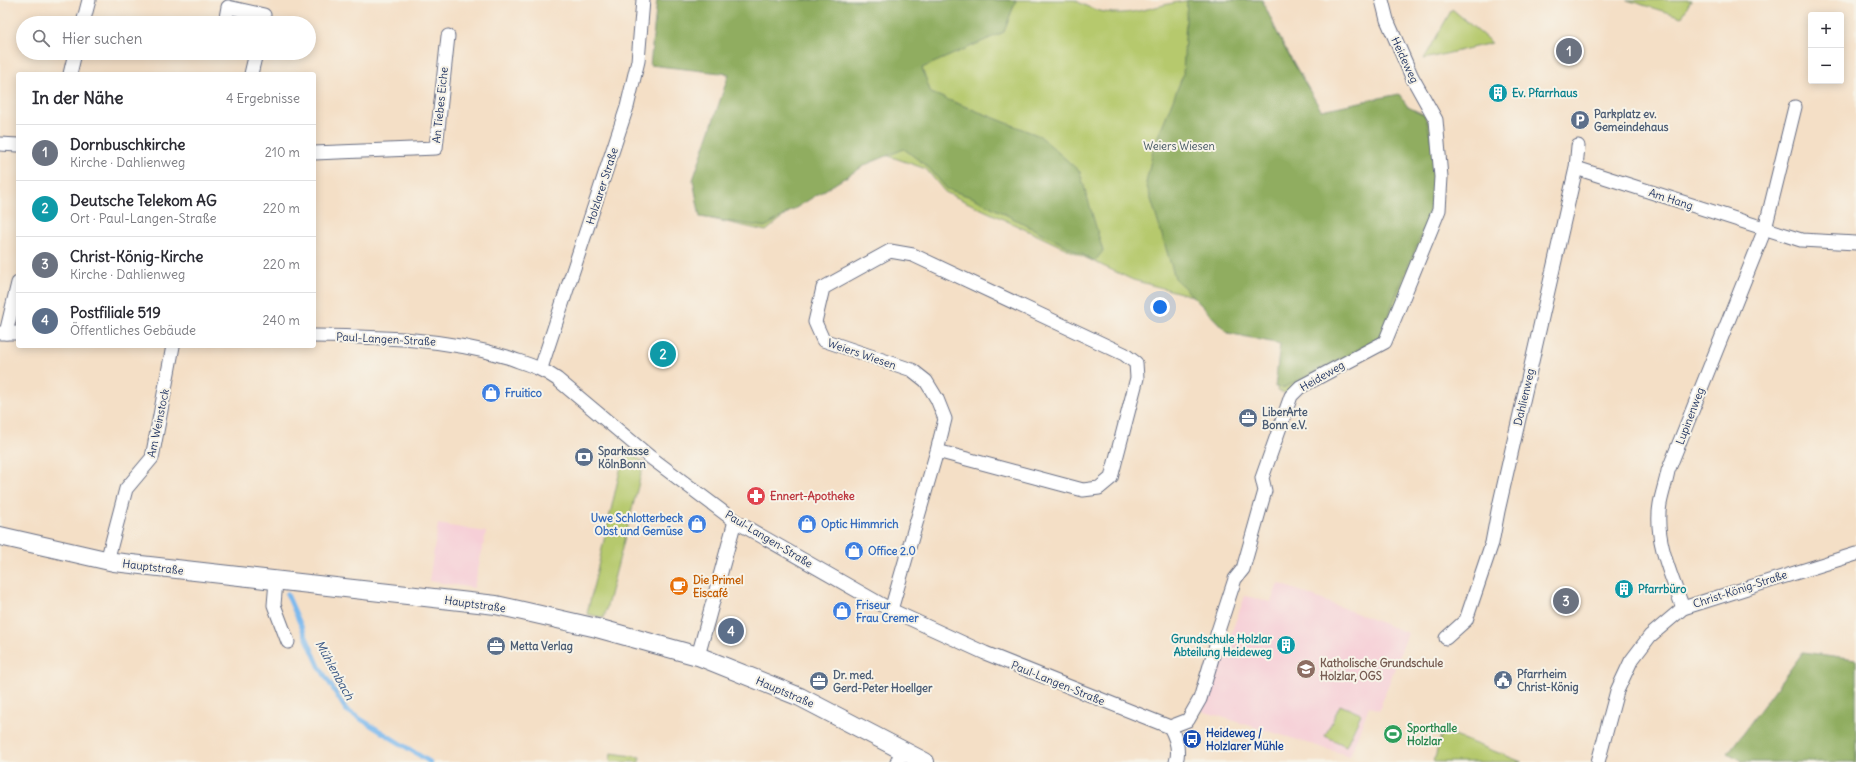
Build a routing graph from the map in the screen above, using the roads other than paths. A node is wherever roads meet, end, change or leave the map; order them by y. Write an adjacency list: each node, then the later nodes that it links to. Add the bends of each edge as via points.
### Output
1 (89, 0): 4 (street)
2 (643, 0): 24 (street, Holzlarer Straße, via 638,61 627,107)
3 (1382, 0): 36 (street, Heideweg, via 1387,20 1412,77 1436,120 1441,177 1439,210 1385,342 1300,387 1291,396 1262,478 1265,491 1243,569 1235,579 1200,699 1188,720)
4 (85, 16)
5 (226, 16): 6 (street, via 228,7)
6 (264, 16)
7 (448, 36): 16 (street, An Tiebes Eiche, via 436,148)
8 (73, 60): 10 (street)
9 (254, 60): 11 (street)
10 (70, 72)
11 (251, 72)
12 (1795, 107): 18 (street)
13 (0, 144): 14 (street)
14 (16, 145)
15 (1578, 146): 17 (street, Dahlienweg)
16 (316, 153)
17 (1576, 168): 18 (street, Am Hang); 33 (street, Dahlienweg, via 1492,543 1466,620)
18 (1765, 229): 19 (street, Am Hang, via 1801,240); 31 (street, Lupinenweg, via 1668,471 1660,504 1663,550)
19 (1856, 243)
20 (16, 293): 21 (street)
21 (8, 333)
22 (316, 336): 24 (street, Paul-Langen-Straße, via 399,338 444,343 478,348)
23 (174, 348): 29 (street, Am Weinstock, via 152,458 126,490)
24 (541, 368): 26 (street, Paul-Langen-Straße, via 557,378 650,457)
25 (937, 451): 25 (street, Weiers Wiesen, via 1083,490 1099,488 1111,478 1137,378 1136,363 1124,354 913,255 890,252 823,288 815,322 823,340 912,370 926,381 945,419); 32 (street, Weiers Wiesen)
26 (734, 521): 32 (street, Paul-Langen-Straße); 35 (street)
27 (0, 536): 29 (main road, Hauptstraße)
28 (1856, 554): 31 (street, Christ-König-Straße)
29 (107, 561): 30 (main road, Hauptstraße)
30 (276, 581): 34 (street, via 274,606); 35 (main road, Hauptstraße, via 496,606 597,628)
31 (1683, 608): 40 (street, Christ-König-Straße, via 1650,636 1631,661 1617,691)
32 (891, 610): 36 (street, Paul-Langen-Straße, via 985,653)
33 (1446, 638)
34 (288, 642)
35 (698, 656): 37 (main road, Hauptstraße, via 800,697)
36 (1170, 727): 39 (street, via 1176,738)
37 (899, 756): 38 (main road, Hauptstraße)
38 (925, 762)
39 (1176, 762)
40 (1598, 762)

